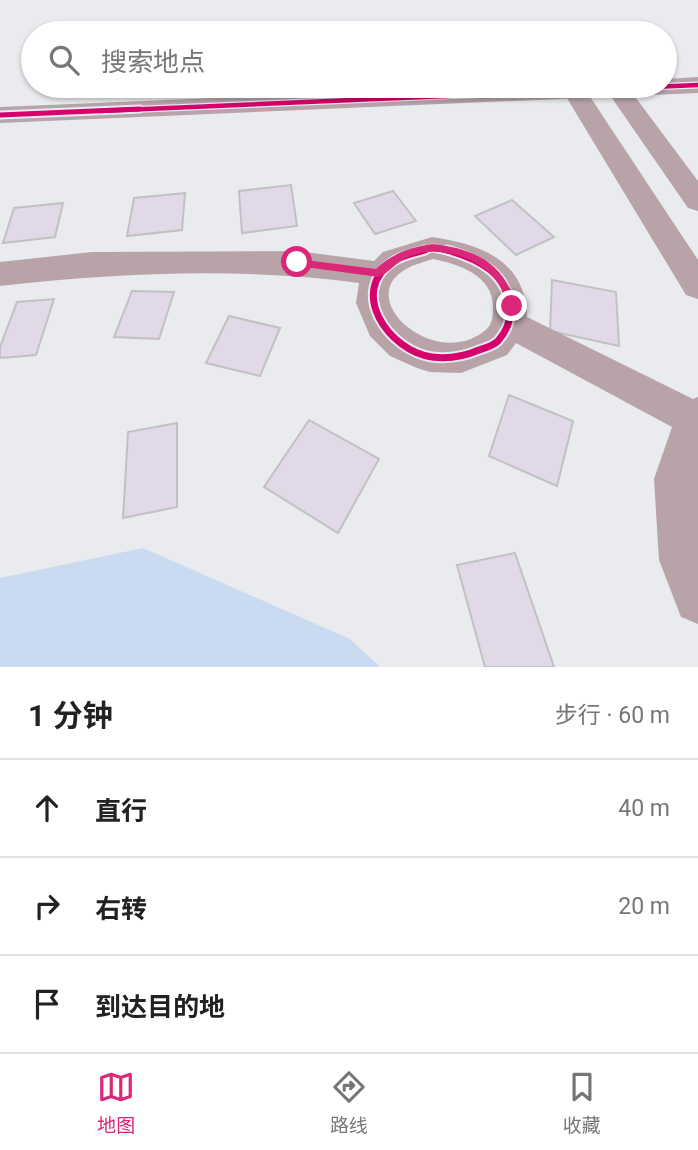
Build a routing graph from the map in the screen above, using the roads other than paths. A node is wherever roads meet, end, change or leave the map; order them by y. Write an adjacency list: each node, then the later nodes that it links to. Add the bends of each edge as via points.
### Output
1 (698, 85): 2 (main road)
2 (677, 86)
3 (390, 98): 6 (main road)
4 (579, 98): 10 (street)
5 (624, 98): 7 (street)
6 (0, 115)
7 (698, 201)
8 (0, 274): 9 (street, via 92,264 297,262)
9 (379, 274): 11 (street, via 410,251 454,250 475,258 493,270 506,287 512,306); 11 (street, via 372,289 372,307 379,324 413,351 436,358 461,358 482,352 499,340)
10 (698, 286)
11 (509, 324): 12 (street)
12 (696, 417): 13 (street, via 675,479 682,560)
13 (698, 600)

